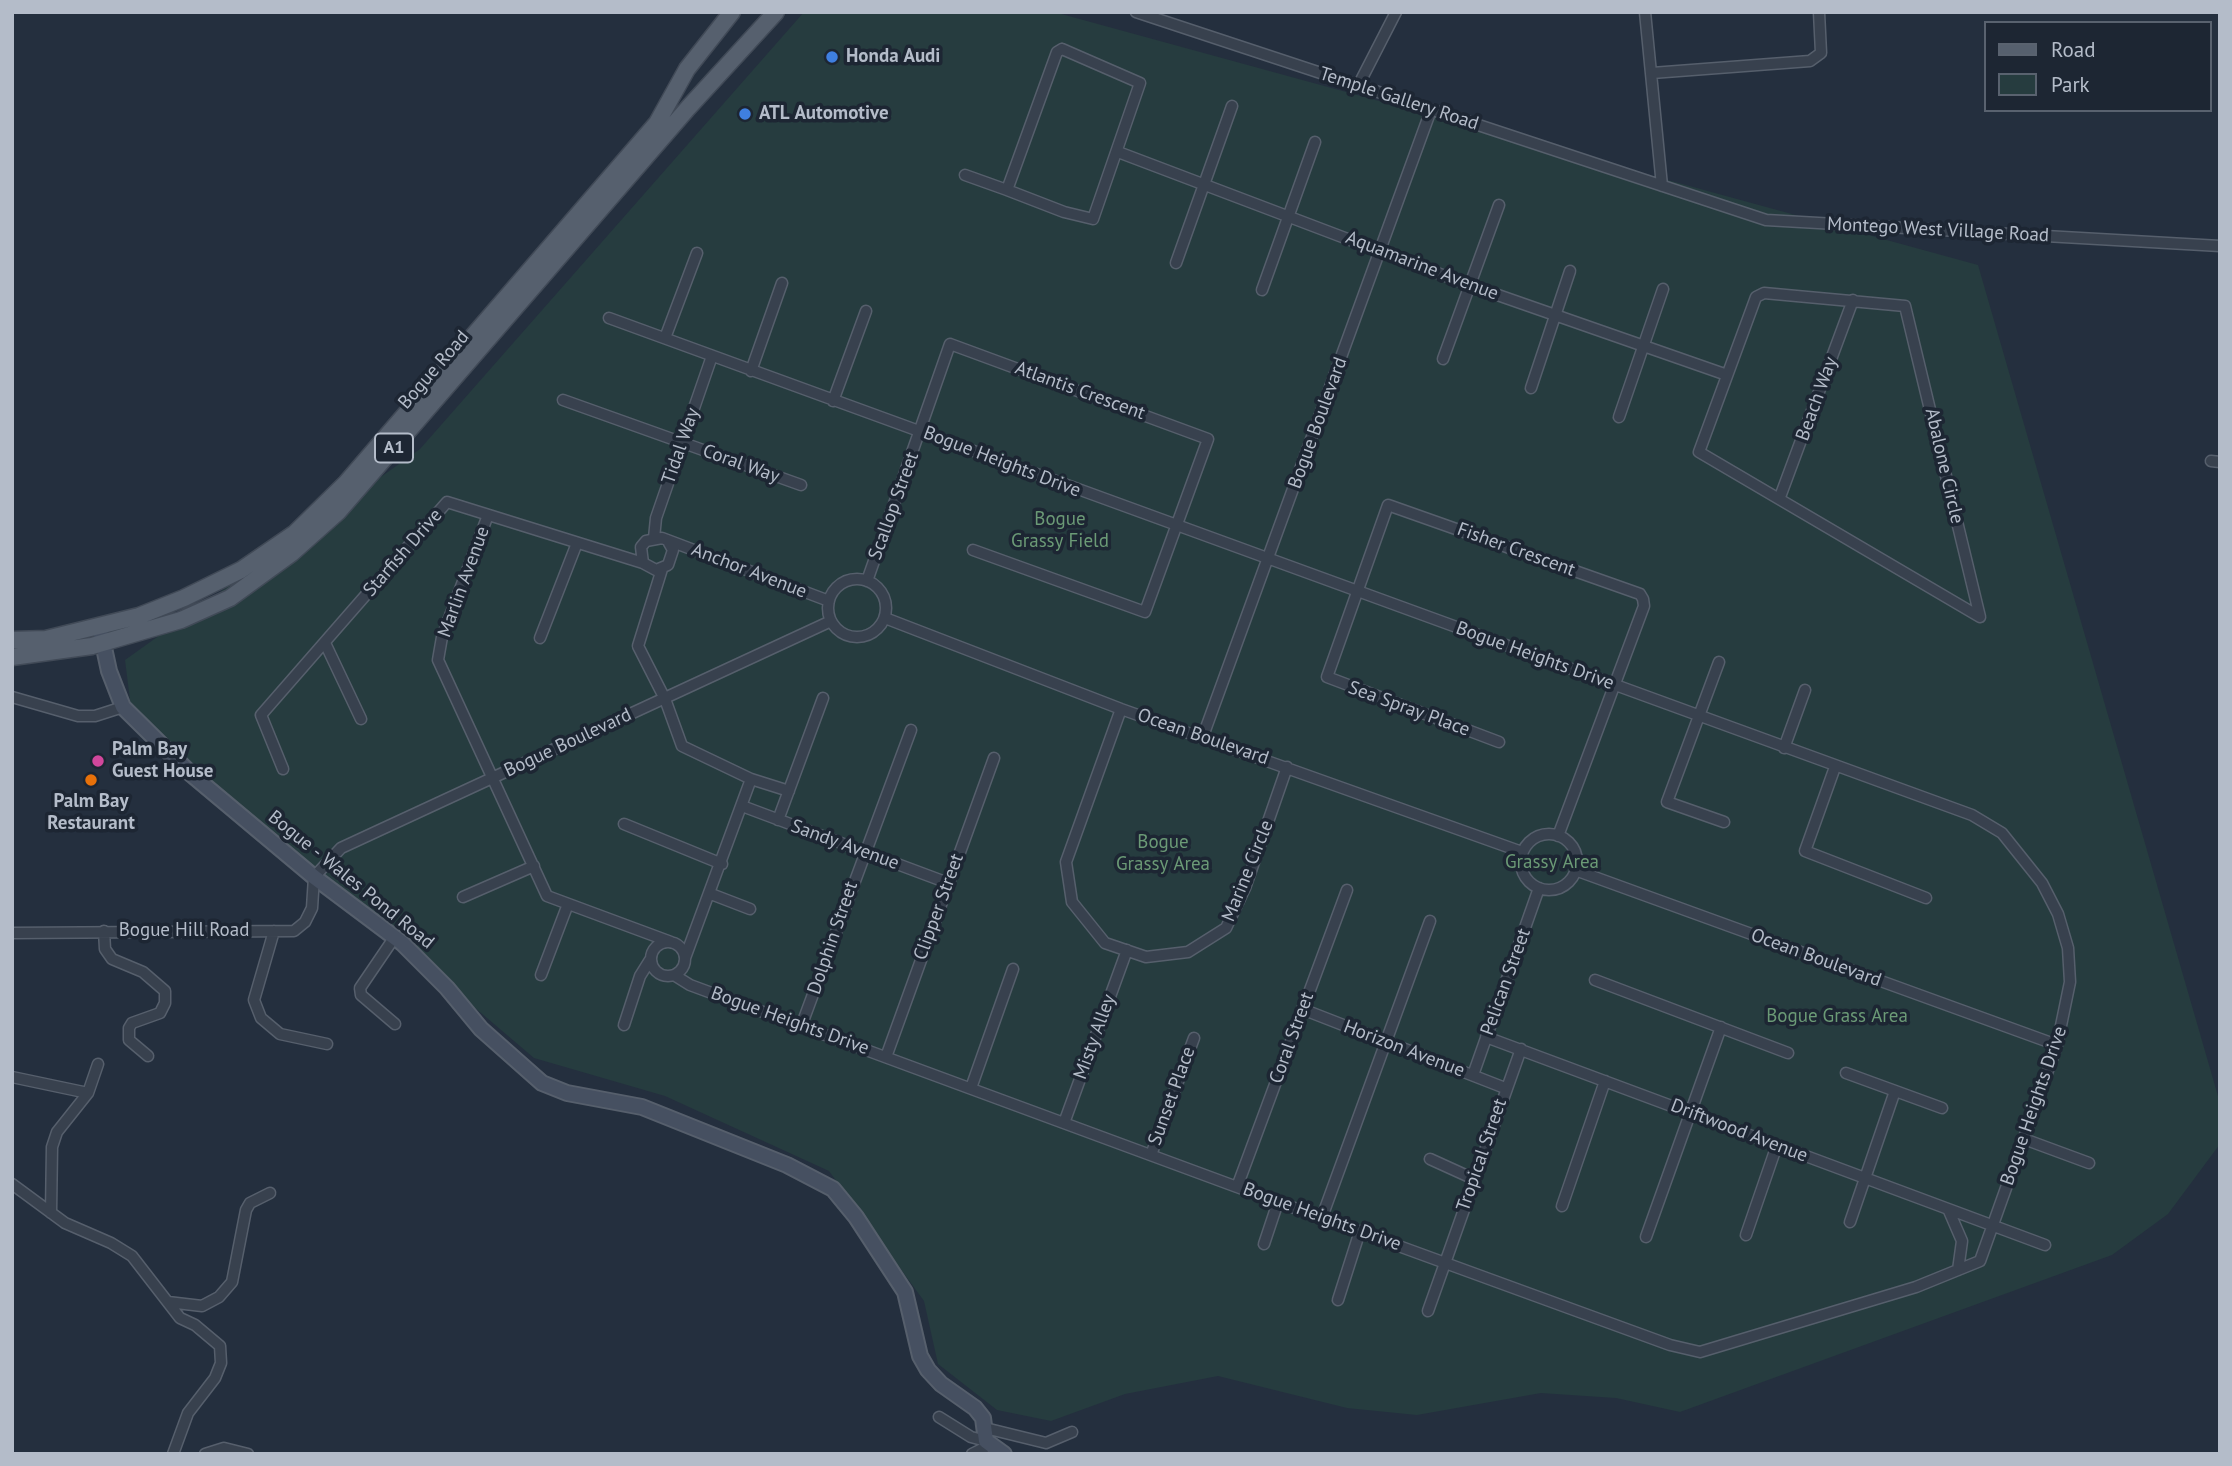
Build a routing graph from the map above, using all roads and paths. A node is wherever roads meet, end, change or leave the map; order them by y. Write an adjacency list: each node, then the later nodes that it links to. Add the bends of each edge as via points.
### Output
1 (732, 12): 60 (main road, Bogue Road / A1, via 687,69 657,123 354,474 295,533 241,570 184,598)
2 (776, 12): 63 (main road, Bogue Road / A1, via 338,512 230,598 181,620)
3 (1136, 12): 8 (street, Temple Gallery Road)
4 (1396, 12): 8 (street)
5 (1645, 12): 7 (street)
6 (1819, 12): 7 (street, via 1821,53 1810,61)
7 (1652, 73): 15 (street)
8 (1358, 86): 10 (street, Temple Gallery Road)
9 (1232, 106): 14 (street)
10 (1431, 110): 15 (street, Temple Gallery Road); 20 (street, Bogue Boulevard)
11 (1315, 142): 18 (street)
12 (1118, 152): 14 (street, Aquamarine Avenue); 16 (street, via 1093,219); 16 (street, via 1140,83 1059,50)
13 (965, 175): 16 (street)
14 (1204, 186): 18 (street, Aquamarine Avenue); 22 (street)
15 (1662, 186): 19 (street, Montego West Village Road, via 1777,222)
16 (1007, 190)
17 (1499, 205): 25 (street)
18 (1290, 215): 20 (street, Aquamarine Avenue); 27 (street)
19 (2220, 246)
20 (1380, 249): 25 (street, Aquamarine Avenue); 52 (street, Bogue Boulevard)
21 (697, 253): 32 (street)
22 (1177, 263)
23 (1570, 271): 30 (street)
24 (782, 283): 36 (street)
25 (1469, 285): 30 (street, Aquamarine Avenue); 35 (street)
26 (1663, 289): 33 (street)
27 (1262, 290)
28 (1853, 300): 37 (street, Abalone Circle, via 1760,294); 45 (street, Beach Way); 45 (street, Abalone Circle, via 1903,304 1908,309 1980,617)
29 (866, 310): 40 (street)
30 (1554, 315): 33 (street, Aquamarine Avenue); 38 (street)
31 (609, 318): 32 (street, Bogue Heights Drive)
32 (665, 338): 34 (street, Bogue Heights Drive)
33 (1644, 344): 37 (street, Aquamarine Avenue); 41 (street)
34 (712, 356): 36 (street, Bogue Heights Drive); 43 (street, Tidal Way)
35 (1443, 359)
36 (751, 371): 40 (street, Bogue Heights Drive)
37 (1727, 375): 45 (street, Abalone Circle, via 1699,452)
38 (1531, 388)
39 (563, 400): 43 (street, Coral Way)
40 (833, 401): 42 (street, Bogue Heights Drive)
41 (1619, 417)
42 (921, 431): 47 (street, Bogue Heights Drive); 47 (street, Atlantis Crescent, via 952,343 1168,424 1208,441); 55 (street, Scallop Street)
43 (682, 443): 44 (street, Coral Way); 48 (street, Tidal Way, via 656,518)
44 (801, 485)
45 (1780, 497)
46 (488, 515): 49 (street, Starfish Drive); 64 (street, Starfish Drive, via 447,502); 84 (street, Marlin Avenue, via 442,637 438,660)
47 (1176, 527): 51 (street, via 1145,612); 52 (street, Bogue Heights Drive)
48 (654, 538): 50 (street); 53 (street, via 641,547)
49 (577, 543): 53 (street, Starfish Drive); 61 (street)
50 (669, 543): 54 (street, via 672,558); 57 (street, Anchor Avenue)
51 (973, 550)
52 (1268, 559): 56 (street, Bogue Heights Drive); 77 (street, Bogue Boulevard)
53 (643, 563): 54 (street)
54 (663, 569): 71 (street, via 638,646)
55 (867, 581): 57 (street, via 839,585); 58 (street, via 885,600)
56 (1357, 591): 67 (street, Bogue Heights Drive); 67 (street, Fisher Crescent, via 1388,505 1640,594 1644,606); 78 (street, Sea Spray Place, via 1326,677)
57 (829, 601): 59 (street)
58 (885, 618): 59 (street, via 873,633 854,637 836,629); 73 (street, Ocean Boulevard)
59 (831, 621): 71 (street, Bogue Boulevard)
60 (99, 626): 62 (main road, Bogue Road / A1, via 46,639); 63 (street, Bogue - Wales Pond Road)
61 (540, 638)
62 (12, 640)
63 (103, 642): 65 (main road, Bogue Road / A1); 72 (street, Bogue - Wales Pond Road)
64 (325, 643): 75 (street); 83 (street, Starfish Drive, via 261,715)
65 (12, 657)
66 (1719, 662): 74 (street)
67 (1615, 685): 74 (street, Bogue Heights Drive); 91 (street)
68 (1805, 690): 79 (street)
69 (12, 696): 72 (street, via 78,716)
70 (823, 698): 86 (street)
71 (665, 699): 84 (street, Bogue Boulevard); 85 (street, via 682,746)
72 (123, 707): 97 (street, Bogue - Wales Pond Road, via 191,774)
73 (1121, 709): 77 (street, Ocean Boulevard); 115 (street, Marine Circle, via 1066,862 1072,902 1105,943)
74 (1699, 716): 79 (street, Bogue Heights Drive); 89 (street, via 1667,802)
75 (361, 719)
76 (911, 730): 92 (street, Dolphin Street)
77 (1203, 736): 81 (street, Ocean Boulevard)
78 (1499, 742)
79 (1784, 748): 82 (street, Bogue Heights Drive)
80 (994, 758): 98 (street, Clipper Street)
81 (1287, 767): 93 (street, Ocean Boulevard); 115 (street, Marine Circle, via 1245,888 1226,928 1188,952 1146,957)
82 (1835, 767): 103 (street, via 1805,852); 134 (street, Bogue Heights Drive, via 1972,815 2002,833 2021,852 2058,914 2068,948 2070,982)
83 (283, 769)
84 (495, 778): 95 (street, Marlin Avenue); 97 (street, Bogue Boulevard, via 341,848)
85 (751, 779): 86 (street); 87 (street)
86 (789, 791): 88 (street)
87 (742, 806): 88 (street, Sandy Avenue); 94 (street)
88 (778, 820): 92 (street, Sandy Avenue)
89 (1724, 822)
90 (624, 824): 94 (street)
91 (1558, 836): 93 (street, via 1533,838); 96 (street, via 1575,853)
92 (863, 852): 98 (street, Sandy Avenue); 127 (street, Dolphin Street)
93 (1522, 852): 99 (street, via 1521,869)
94 (722, 864): 101 (street)
95 (534, 866): 102 (street); 104 (street, Marlin Avenue, via 547,896)
96 (1575, 870): 99 (street, via 1565,885); 134 (street, Ocean Boulevard)
97 (314, 877): 108 (street, Bogue Hill Road, via 312,908 305,922 294,931); 111 (street, Bogue - Wales Pond Road)
98 (948, 883): 138 (street, Clipper Street)
99 (1539, 888): 130 (street, Pelican Street)
100 (1347, 890): 125 (street, Coral Street)
101 (711, 894): 105 (street); 112 (street)
102 (463, 897)
103 (1926, 898)
104 (568, 904): 109 (street, Marlin Avenue); 120 (street)
105 (750, 909)
106 (1430, 921): 132 (street)
107 (104, 931): 108 (street, Bogue Hill Road); 110 (street, Bogue Hill Road); 137 (street, via 105,949 112,959 144,972 165,991 160,1013 129,1028 130,1040)
108 (274, 931): 133 (street, via 254,1000 261,1018 280,1034)
109 (646, 932): 113 (street, Marlin Avenue); 114 (street)
110 (12, 933)
111 (394, 938): 126 (street, via 360,988 361,995); 180 (street, Bogue - Wales Pond Road, via 504,1052 542,1083 567,1093 642,1107 787,1165 833,1189 905,1292 920,1356 928,1370 984,1418)
112 (693, 942): 113 (street); 117 (street)
113 (675, 943): 114 (street, via 662,942); 117 (street)
114 (653, 949): 116 (street)
115 (1127, 950): 150 (street, Misty Alley)
116 (650, 960): 119 (street); 122 (street)
117 (685, 961): 121 (street); 124 (street, Bogue Heights Drive)
118 (1013, 969): 144 (street)
119 (656, 971): 121 (street); 122 (street)
120 (541, 975)
121 (674, 975): 124 (street, Bogue Heights Drive)
122 (640, 976): 128 (street)
123 (1595, 980): 129 (street)
124 (690, 985): 127 (street, Bogue Heights Drive)
125 (1302, 1009): 132 (street, Horizon Avenue); 159 (street, Coral Street)
126 (395, 1024)
127 (802, 1024): 138 (street, Bogue Heights Drive)
128 (624, 1025)
129 (1721, 1027): 136 (street); 149 (street)
130 (1486, 1037): 135 (street, Driftwood Avenue); 141 (street, Pelican Street)
131 (1194, 1038): 153 (street, Sunset Place)
132 (1386, 1042): 141 (street, Horizon Avenue); 165 (street)
133 (327, 1044)
134 (2057, 1045): 151 (street, Bogue Heights Drive)
135 (1521, 1049): 143 (street, Driftwood Avenue); 145 (street, Tropical Street)
136 (1788, 1053)
137 (148, 1056)
138 (886, 1057): 144 (street, Bogue Heights Drive)
139 (98, 1064): 147 (street)
140 (1846, 1073): 146 (street)
141 (1472, 1075): 145 (street, Horizon Avenue)
142 (12, 1077): 147 (street)
143 (1605, 1081): 149 (street, Driftwood Avenue); 162 (street)
144 (971, 1088): 150 (street, Bogue Heights Drive)
145 (1505, 1088): 157 (street, Tropical Street)
146 (1895, 1091): 148 (street); 156 (street)
147 (88, 1093): 164 (street, via 57,1132 52,1147)
148 (1942, 1108)
149 (1691, 1113): 152 (street, Driftwood Avenue); 170 (street)
150 (1064, 1123): 153 (street, Bogue Heights Drive)
151 (2024, 1139): 155 (street); 167 (street, Bogue Heights Drive)
152 (1777, 1145): 156 (street, Driftwood Avenue); 169 (street)
153 (1152, 1155): 159 (street, Bogue Heights Drive)
154 (1430, 1159): 157 (street)
155 (2090, 1163)
156 (1866, 1178): 163 (street, Driftwood Avenue); 166 (street)
157 (1474, 1179): 173 (street, Tropical Street)
158 (12, 1184): 164 (street)
159 (1237, 1187): 161 (street, Bogue Heights Drive)
160 (270, 1194): 176 (street, via 250,1203 246,1210 232,1282 219,1297 202,1306)
161 (1278, 1202): 165 (street, Bogue Heights Drive); 171 (street)
162 (1562, 1206)
163 (1949, 1211): 167 (street, Driftwood Avenue); 174 (street, via 1962,1241)
164 (51, 1213): 176 (street, via 132,1256)
165 (1322, 1217): 168 (street, Bogue Heights Drive)
166 (1850, 1222)
167 (1992, 1225): 172 (street, Driftwood Avenue); 174 (street, Bogue Heights Drive, via 1980,1261)
168 (1360, 1231): 173 (street, Bogue Heights Drive); 175 (street)
169 (1746, 1235)
170 (1646, 1237)
171 (1264, 1244)
172 (2045, 1245)
173 (1446, 1262): 174 (street, Bogue Heights Drive, via 1700,1352); 177 (street, Tropical Street)
174 (1958, 1270)
175 (1338, 1300)
176 (168, 1301): 181 (street, via 180,1318 220,1346 221,1363 188,1413)
177 (1428, 1311)
178 (939, 1417): 180 (street, via 971,1437)
179 (1072, 1432): 180 (street, via 1046,1443)
180 (987, 1438): 184 (street); 185 (street, Bogue - Wales Pond Road)
181 (173, 1454)
182 (205, 1454): 183 (street, via 224,1448)
183 (248, 1454)
184 (972, 1454)
185 (1004, 1454)

